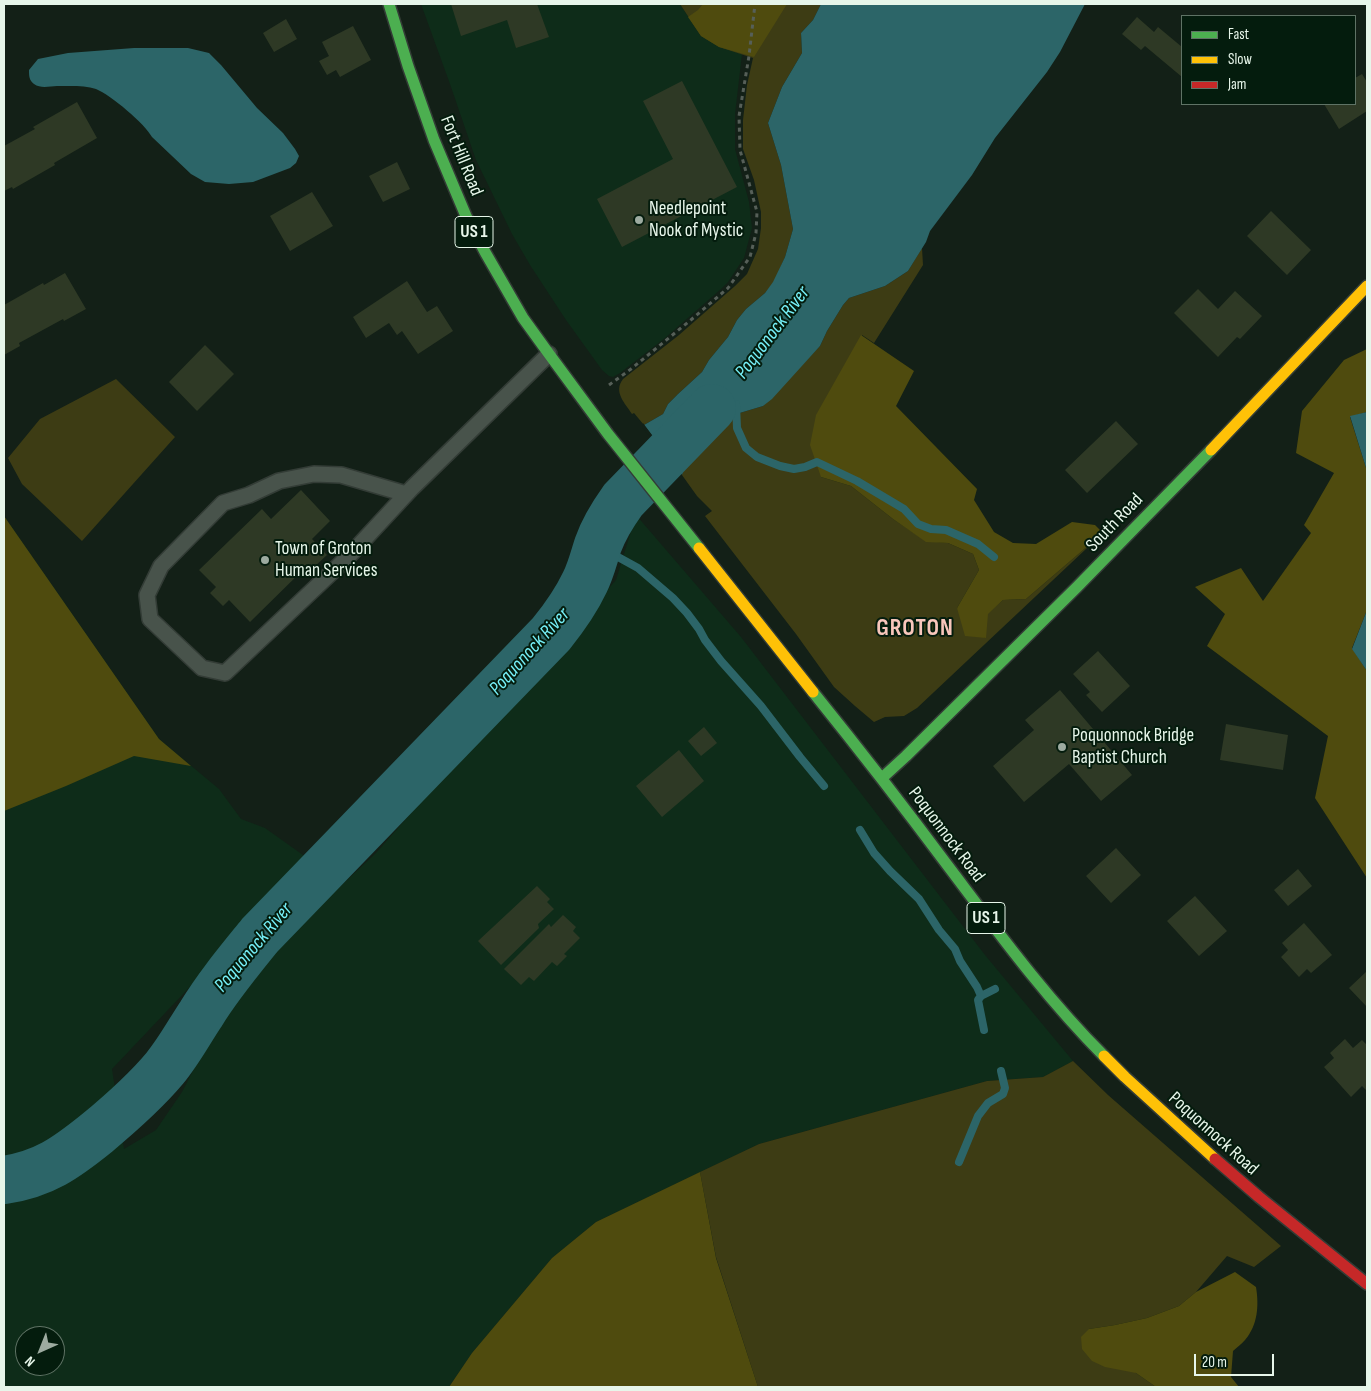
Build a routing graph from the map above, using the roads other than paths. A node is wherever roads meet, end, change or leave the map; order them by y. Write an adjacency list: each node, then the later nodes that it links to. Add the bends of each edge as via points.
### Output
1 (389, 4): 3 (main road, Fort Hill Road / US 1, via 420,102 466,216 508,293)
2 (1367, 286): 6 (main road, South Road, via 1077,587)
3 (549, 354): 4 (lane); 5 (main road, Fort Hill Road / US 1)
4 (406, 494): 4 (lane, via 349,556 224,673 202,668 150,619 147,595 162,566 223,504 279,481 314,474 341,475)
5 (660, 500): 6 (main road, Poquonnock Road / US 1)
6 (882, 778): 7 (main road, Poquonnock Road / US 1, via 1020,963 1093,1045 1258,1198)
7 (1367, 1284)

